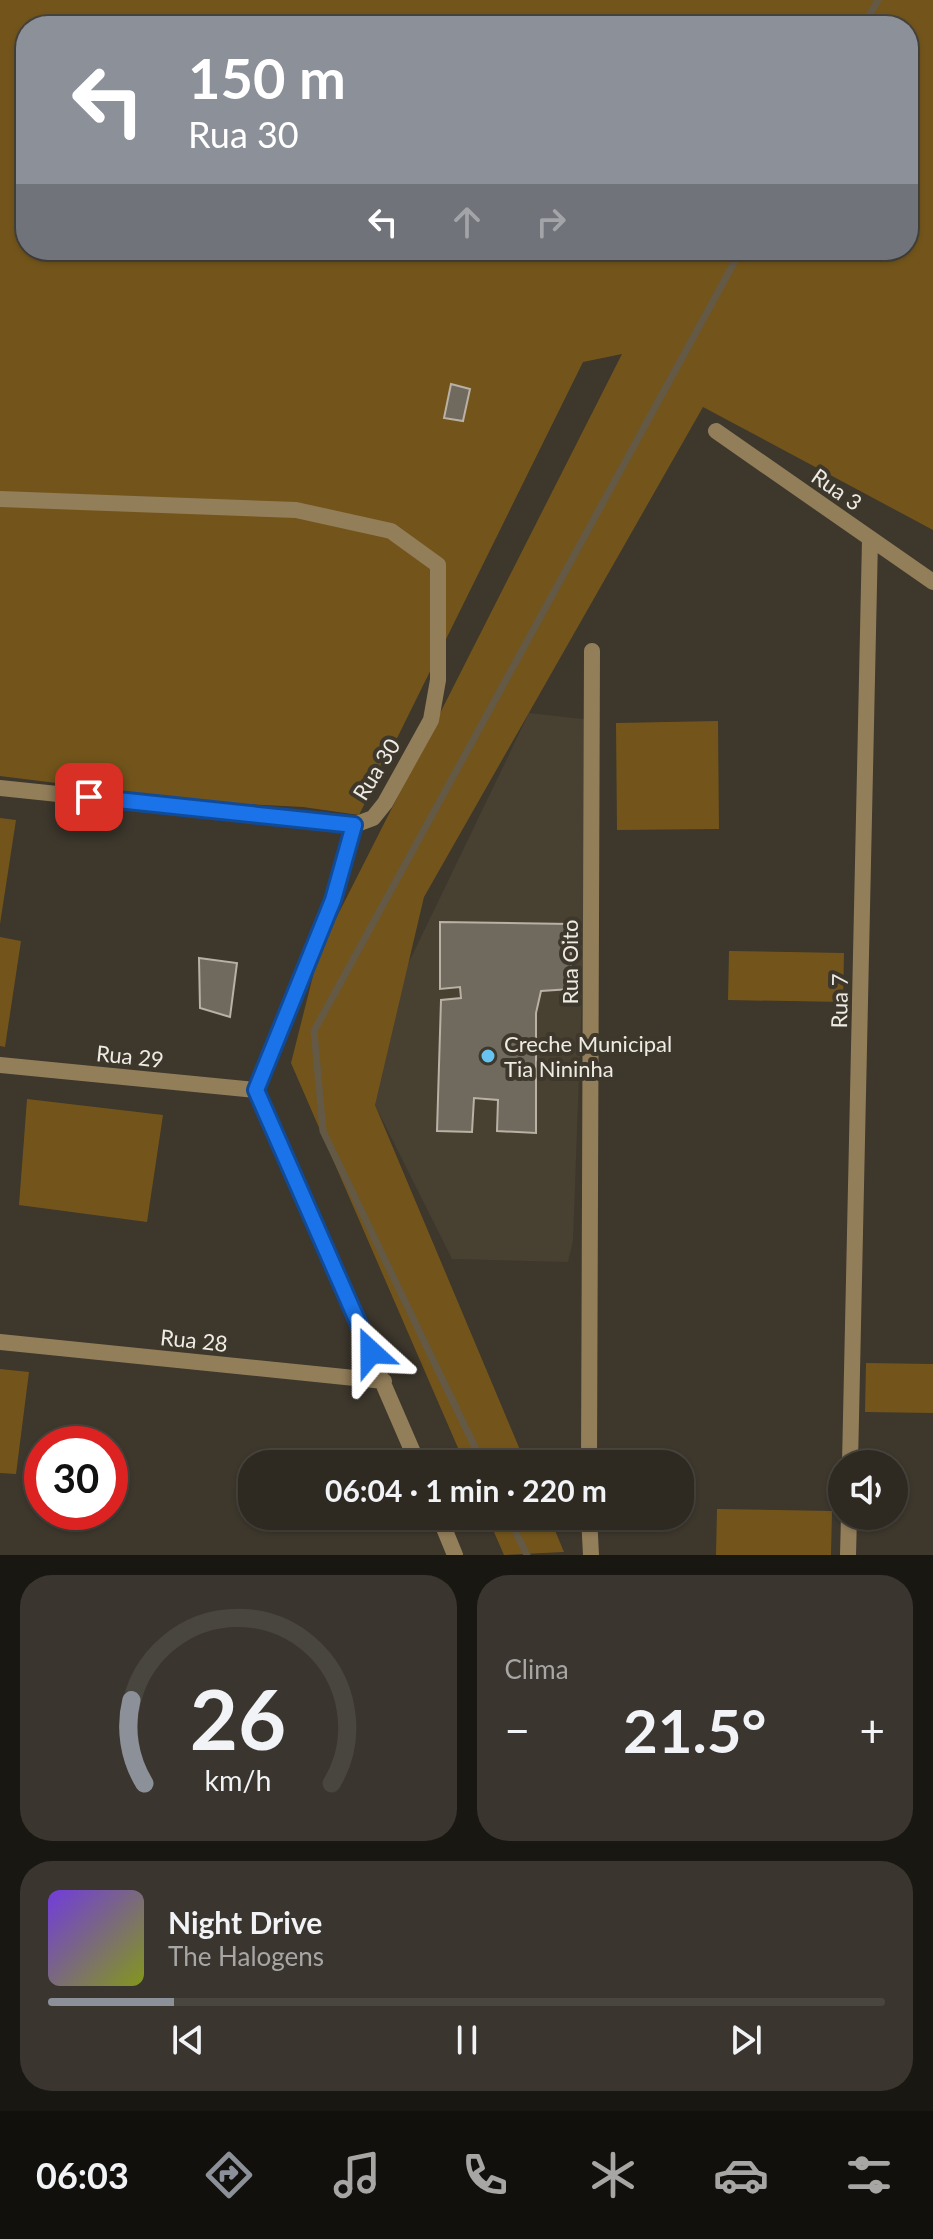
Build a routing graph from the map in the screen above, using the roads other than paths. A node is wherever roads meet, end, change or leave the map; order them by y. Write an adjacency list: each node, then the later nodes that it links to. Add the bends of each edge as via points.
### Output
1 (716, 431): 3 (street, Rua 3)
2 (0, 499): 7 (street, Rua 30, via 296,510 391,531 438,565 438,680 431,720 385,803 373,818)
3 (870, 539): 4 (street, Rua 3); 14 (street, Rua 7)
4 (933, 582)
5 (592, 651): 13 (street, Rua Oito)
6 (0, 788): 7 (street, Rua 30)
7 (354, 825): 9 (street, via 333,900)
8 (0, 1065): 9 (street, Rua 29)
9 (256, 1090): 11 (street)
10 (0, 1342): 11 (street, Rua 28)
11 (384, 1381): 12 (street)
12 (412, 1450)
13 (589, 1450)
14 (850, 1450)
15 (445, 1530): 17 (street)
16 (849, 1530): 18 (street)
17 (455, 1555)
18 (848, 1555)

